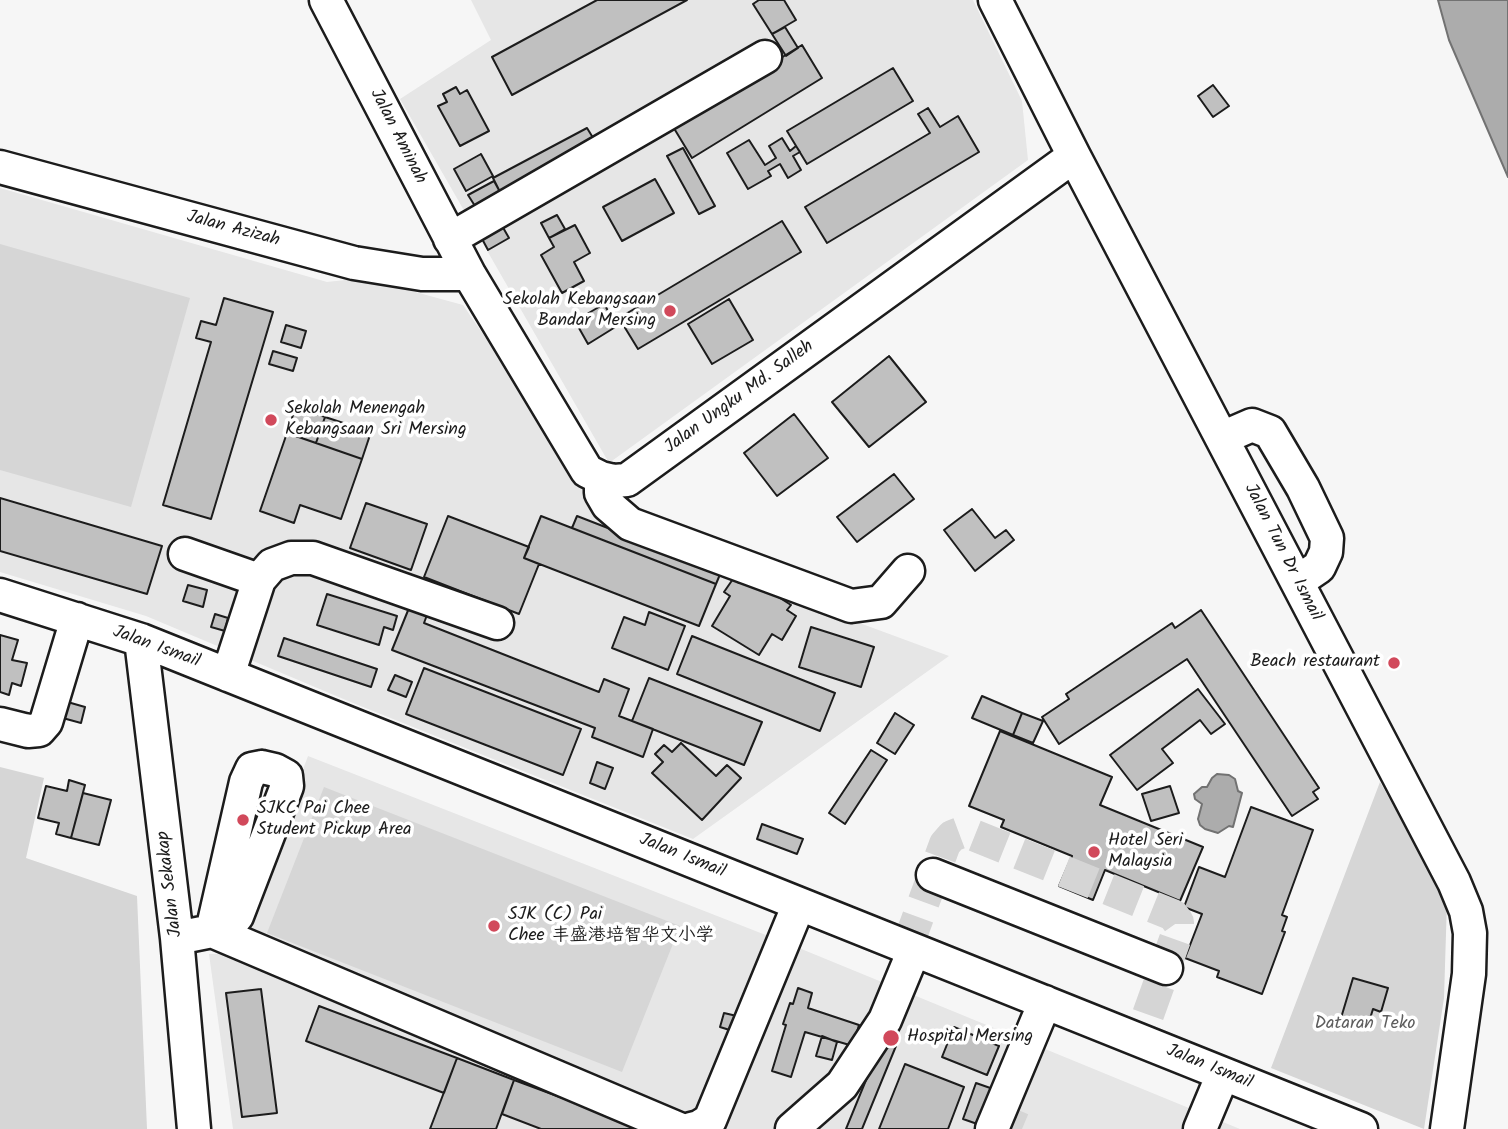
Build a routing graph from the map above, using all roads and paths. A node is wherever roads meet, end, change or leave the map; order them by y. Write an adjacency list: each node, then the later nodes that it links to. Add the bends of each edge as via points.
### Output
1 (326, 0): 6 (street, Jalan Aminah)
2 (995, 0): 4 (street, Jalan Tun Dr Ismail)
3 (765, 57): 6 (street)
4 (1074, 156): 8 (street, Jalan Tun Dr Ismail); 9 (street, Jalan Ungku Md. Salleh, via 626,480)
5 (0, 167): 7 (street, Jalan Azizah, via 354,263 422,274)
6 (450, 239): 7 (street, Jalan Aminah)
7 (469, 274): 9 (street, via 587,471)
8 (1222, 438): 13 (street, Jalan Tun Dr Ismail); 13 (street, via 1252,425 1270,432 1303,488 1327,538 1319,567)
9 (601, 478): 11 (street, via 601,493 608,505 630,524 851,606 881,602)
10 (185, 554): 12 (street)
11 (908, 571)
12 (259, 580): 16 (street, via 272,565 291,558 313,558); 18 (street)
13 (1297, 582): 34 (street, Jalan Tun Dr Ismail, via 1466,911 1469,974)
14 (0, 595): 15 (street, Jalan Ismail)
15 (77, 619): 17 (street, Jalan Ismail); 19 (street, via 46,722 38,730 28,731)
16 (497, 624)
17 (141, 640): 18 (street, Jalan Ismail); 22 (street, Jalan Sekakap)
18 (228, 675): 21 (street, Jalan Ismail)
19 (0, 724)
20 (933, 875): 24 (street)
21 (799, 904): 23 (street, Jalan Ismail); 29 (street, via 710,1120)
22 (177, 938): 27 (street, Jalan Sekakap); 28 (street, via 212,931)
23 (914, 950): 25 (street, Jalan Ismail); 30 (street, via 885,1020 842,1085)
24 (1166, 968)
25 (1045, 1002): 26 (street, Jalan Ismail); 31 (street)
26 (1223, 1074): 32 (street); 33 (street, Jalan Ismail)
27 (194, 1129)
28 (679, 1129)
29 (691, 1129)
30 (792, 1129)
31 (992, 1129)
32 (1200, 1129)
33 (1361, 1129)
34 (1447, 1129)

